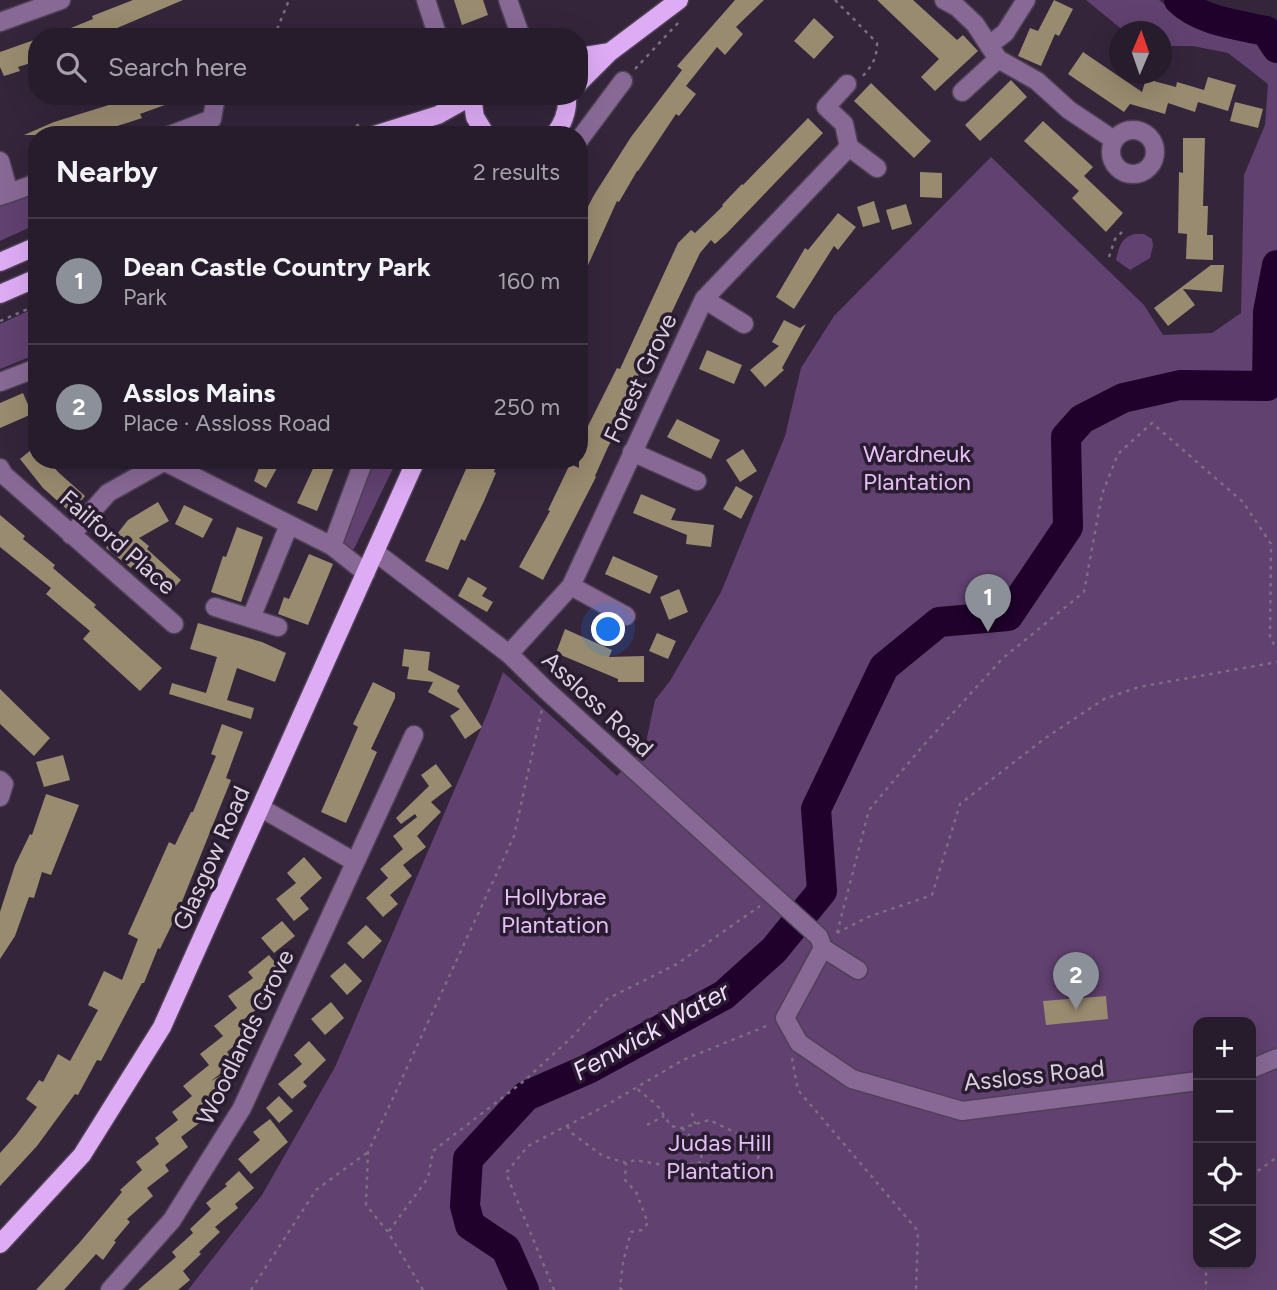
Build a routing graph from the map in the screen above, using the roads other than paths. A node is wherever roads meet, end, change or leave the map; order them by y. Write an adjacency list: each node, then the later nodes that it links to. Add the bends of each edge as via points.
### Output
1 (61, 0): 7 (street)
2 (426, 0): 8 (street)
3 (509, 0): 9 (street)
4 (679, 0): 10 (main road)
5 (944, 0): 11 (street, via 975,24)
6 (1026, 0): 11 (street)
7 (0, 22)
8 (435, 28)
9 (518, 28)
10 (610, 52): 12 (main road); 13 (main road)
11 (994, 52): 16 (street); 26 (street)
12 (588, 56)
13 (588, 74)
14 (623, 81): 25 (street)
15 (847, 84): 27 (street, via 826,107 844,124)
16 (962, 92)
17 (214, 105): 21 (street, via 212,119)
18 (456, 105): 22 (main road)
19 (473, 105): 23 (main road)
20 (568, 105): 24 (main road)
21 (194, 126)
22 (403, 126)
23 (480, 126)
24 (560, 126)
25 (588, 128)
26 (1114, 140)
27 (849, 146): 29 (street); 36 (street, Forest Grove)
28 (0, 161): 31 (street)
29 (877, 169)
30 (28, 186): 31 (street)
31 (5, 195)
32 (28, 250): 33 (main road)
33 (0, 262)
34 (28, 282): 35 (main road)
35 (0, 294)
36 (704, 299): 37 (street); 40 (street, Forest Grove)
37 (744, 324)
38 (28, 371): 39 (street)
39 (0, 382)
40 (632, 452): 46 (street); 52 (street, Forest Grove)
41 (0, 468): 48 (street, Failford Place)
42 (152, 469): 48 (street, via 108,493)
43 (181, 469): 47 (street)
44 (361, 469): 49 (street)
45 (412, 469): 50 (main road, Glasgow Road)
46 (697, 481)
47 (289, 525): 49 (street); 55 (street)
48 (71, 535): 56 (street, Failford Place)
49 (332, 546): 51 (street)
50 (375, 552): 51 (main road, Glasgow Road); 58 (street, Assloss Road)
51 (366, 573): 62 (main road, Glasgow Road)
52 (571, 586): 54 (street); 58 (street, Forest Grove)
53 (215, 607): 55 (street)
54 (626, 616)
55 (251, 618): 57 (street)
56 (174, 624)
57 (278, 627)
58 (509, 654): 64 (street, Assloss Road)
59 (414, 735): 63 (street, Woodlands Grove)
60 (0, 780): 61 (street, via 4,784)
61 (0, 797)
62 (261, 808): 63 (street); 69 (main road, Glasgow Road, via 162,1027 82,1155)
63 (355, 862): 70 (street, Woodlands Grove, via 242,1108 172,1220)
64 (821, 942): 65 (street, Assloss Road); 68 (street, Assloss Road, via 785,1018 799,1043 852,1079 962,1111)
65 (858, 970)
66 (1277, 1058): 67 (street)
67 (1256, 1067)
68 (1193, 1082)
69 (0, 1244)
70 (110, 1290)

